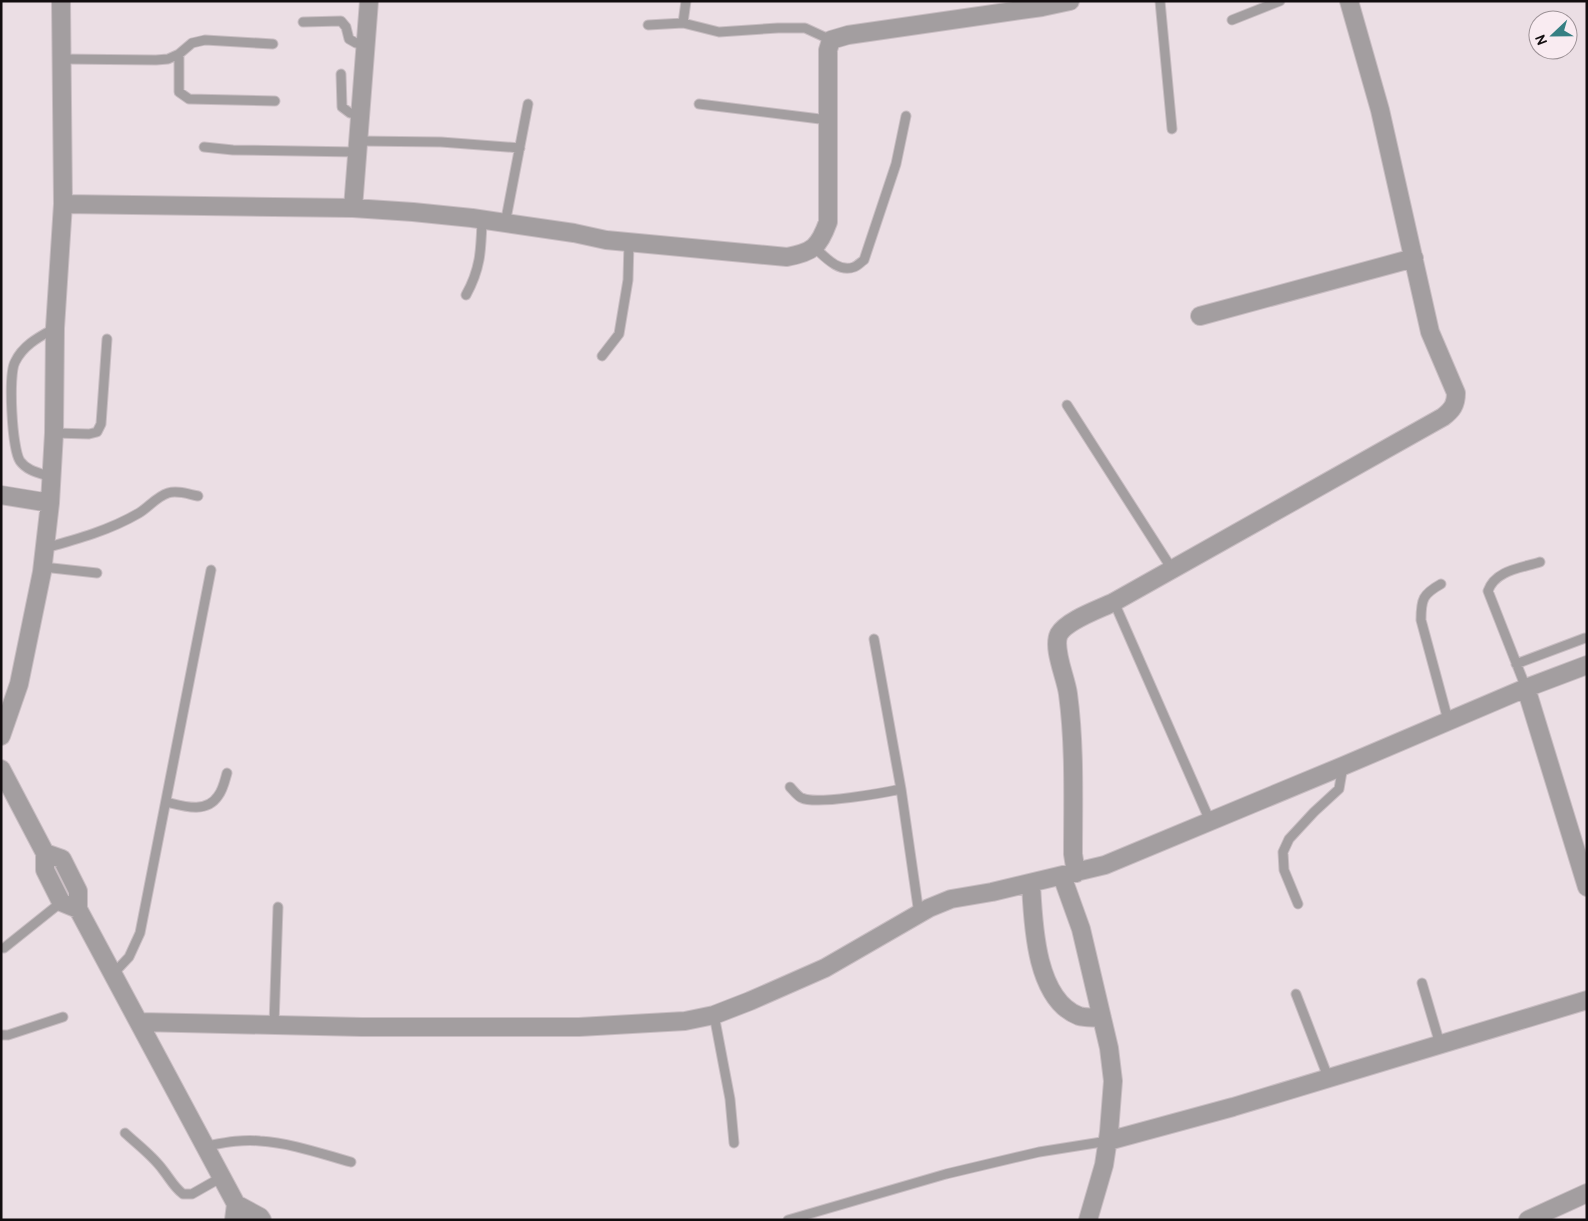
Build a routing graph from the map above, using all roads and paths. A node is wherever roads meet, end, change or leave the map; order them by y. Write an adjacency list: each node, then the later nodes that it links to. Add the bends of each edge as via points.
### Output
1 (61, 1): 16 (street)
2 (369, 1): 14 (street)
3 (686, 1): 10 (lane)
4 (1070, 1): 12 (street)
5 (1160, 1): 24 (lane)
6 (1280, 1): 8 (lane)
7 (1349, 1): 34 (street, via 1380,110)
8 (1232, 20)
9 (303, 22): 14 (lane, via 342,21 349,39)
10 (683, 23): 11 (lane); 12 (lane, via 719,32 804,28)
11 (648, 25)
12 (831, 40): 23 (street, via 828,50)
13 (272, 44): 15 (lane, via 205,40 192,43)
14 (365, 44): 21 (street)
15 (179, 54): 16 (lane, via 156,60); 18 (lane, via 179,92 184,97)
16 (62, 59): 28 (street)
17 (341, 74): 21 (lane, via 342,107 350,113)
18 (274, 101)
19 (528, 104): 27 (lane)
20 (699, 104): 23 (lane)
21 (359, 114): 26 (street)
22 (906, 116): 33 (lane, via 896,164 864,260 846,269 834,264)
23 (828, 120): 33 (street, via 828,222)
24 (1172, 129)
25 (204, 147): 26 (lane, via 233,150)
26 (358, 147): 27 (lane, via 441,142); 29 (street)
27 (520, 148): 31 (lane)
28 (63, 204): 29 (street); 37 (street)
29 (353, 208): 30 (street)
30 (482, 220): 31 (street); 35 (lane, via 481,257)
31 (505, 224): 32 (street)
32 (629, 242): 33 (street, via 788,257); 39 (lane, via 628,280 619,334)
33 (815, 248)
34 (1414, 258): 36 (street); 49 (street, via 1430,332 1456,393 1452,410)
35 (466, 294)
36 (1200, 316)
37 (55, 328): 41 (street); 42 (lane, via 22,349 14,364 12,407 14,441 20,460 30,470)
38 (107, 339): 41 (lane, via 101,424 97,432)
39 (602, 356)
40 (1067, 405): 49 (lane)
41 (54, 433): 42 (street)
42 (50, 477): 45 (street)
43 (1, 495): 45 (street)
44 (198, 496): 46 (lane, via 174,491 167,493 141,512 113,526)
45 (50, 503): 46 (street)
46 (45, 548): 48 (street)
47 (1540, 562): 56 (lane, via 1496,578 1488,591)
48 (43, 567): 51 (lane); 60 (street, via 18,684)
49 (1172, 569): 53 (street)
50 (211, 570): 66 (lane)
51 (98, 573)
52 (1441, 584): 59 (lane, via 1428,591 1421,604 1421,620)
53 (1114, 602): 67 (lane); 69 (street, via 1070,624 1057,641 1071,722 1073,854)
54 (1585, 638): 56 (lane)
55 (874, 639): 65 (lane)
56 (1516, 664): 58 (lane)
57 (1587, 665): 58 (street)
58 (1526, 688): 59 (street); 71 (street)
59 (1448, 720): 61 (street)
60 (1, 736)
61 (1343, 766): 67 (street); 74 (lane, via 1339,789 1289,839 1283,852 1284,870)
62 (1, 769): 68 (street)
63 (227, 773): 66 (lane, via 218,797 206,805 196,808)
64 (790, 788): 65 (lane, via 802,798 817,800)
65 (901, 790): 77 (lane)
66 (166, 802): 79 (lane, via 140,933 129,957)
67 (1210, 821): 69 (street, via 1105,865)
68 (45, 853): 72 (street, via 62,859); 73 (street, via 45,870)
69 (1069, 874): 70 (street); 85 (street)
70 (1031, 883): 77 (street, via 951,899); 85 (street, via 1038,957 1054,995 1066,1009 1080,1017)
71 (1587, 887)
72 (78, 891): 73 (lane); 76 (street)
73 (61, 902): 76 (street); 78 (lane)
74 (1298, 904)
75 (278, 907): 87 (lane)
76 (78, 909): 79 (street)
77 (919, 914): 83 (street, via 824,968)
78 (4, 948)
79 (113, 974): 86 (street)
80 (1422, 983): 89 (lane)
81 (1296, 994): 90 (lane)
82 (1587, 1000): 89 (street)
83 (714, 1014): 87 (street, via 685,1021 579,1027); 93 (lane, via 730,1099)
84 (64, 1017): 88 (lane)
85 (1102, 1018): 92 (street, via 1113,1081)
86 (140, 1022): 87 (street); 94 (street)
87 (274, 1025)
88 (1, 1035)
89 (1440, 1044): 90 (street)
90 (1328, 1077): 92 (street)
91 (125, 1133): 96 (lane, via 154,1159 172,1186 183,1194 192,1194)
92 (1108, 1141): 100 (lane, via 1039,1152 946,1174); 101 (street)
93 (734, 1143)
94 (206, 1146): 95 (lane, via 260,1141); 96 (street)
95 (351, 1162)
96 (222, 1177): 98 (street)
97 (1587, 1193): 102 (street)
98 (235, 1212): 99 (street)
99 (262, 1220)
100 (788, 1220)
101 (1088, 1220)
102 (1528, 1220)

